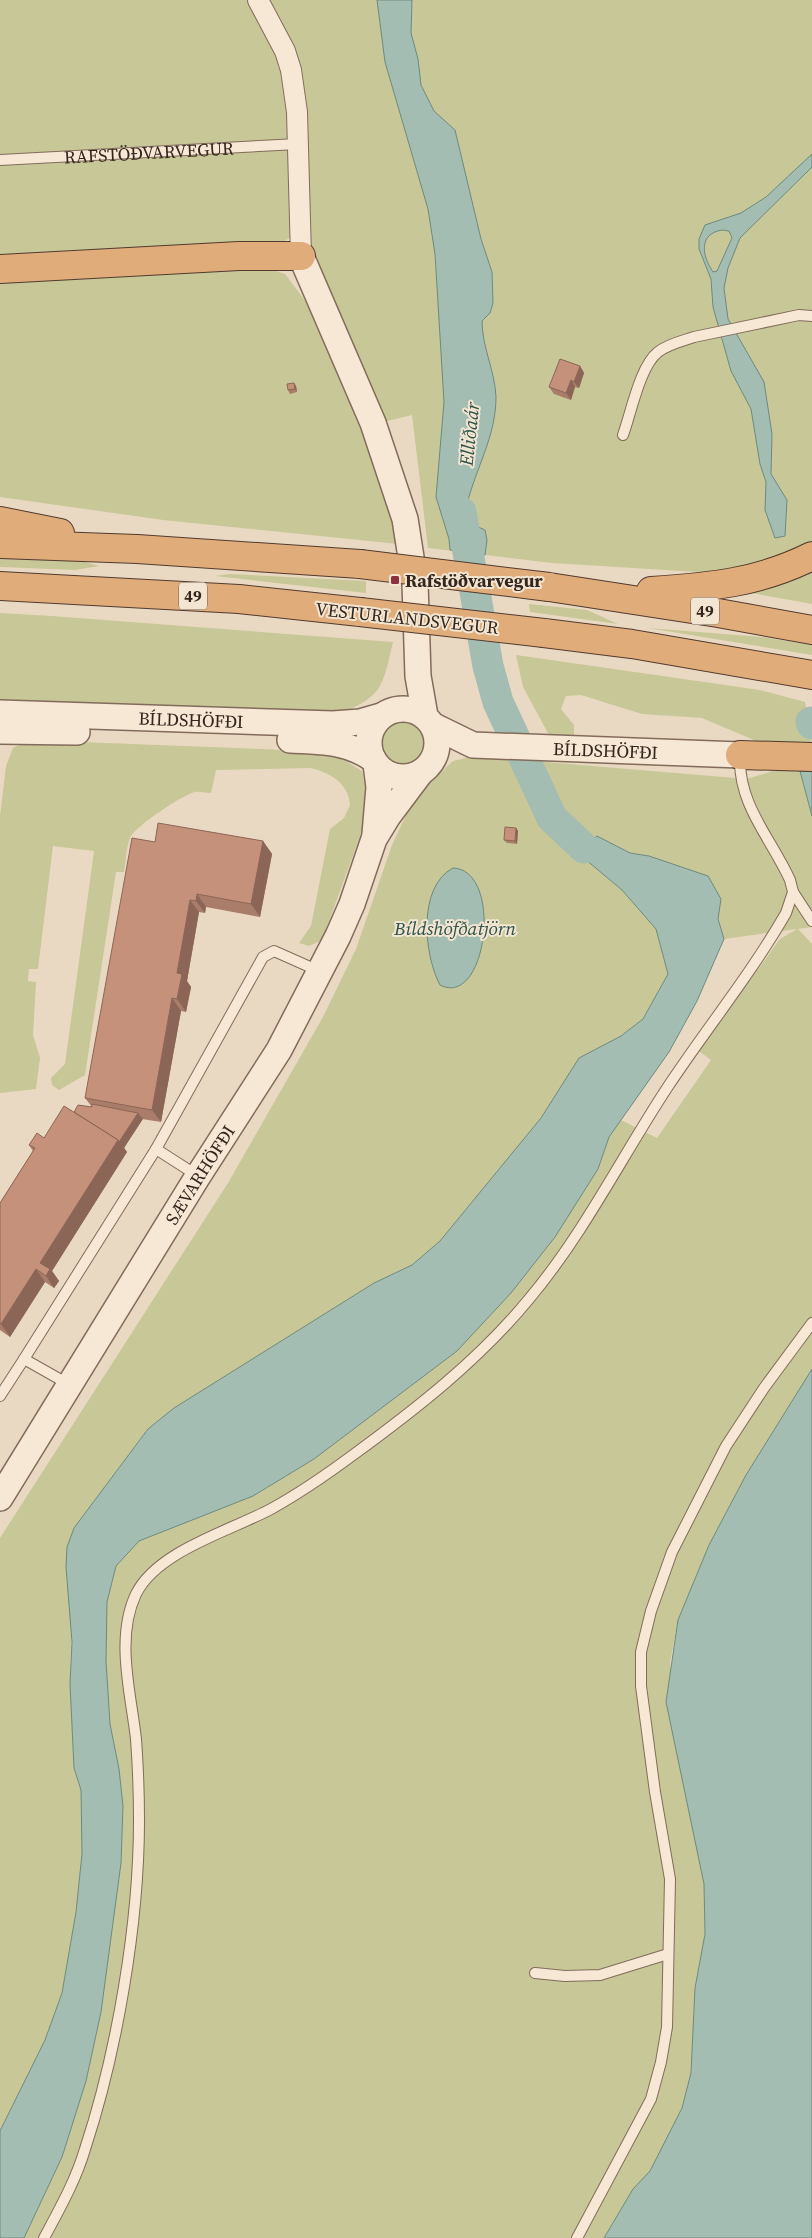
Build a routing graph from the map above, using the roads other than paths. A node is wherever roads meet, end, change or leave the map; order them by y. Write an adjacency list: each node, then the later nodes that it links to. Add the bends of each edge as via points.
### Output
1 (258, 0): 2 (street, via 285,51 291,70)
2 (298, 144): 3 (lane, RAFSTÖÐVARVEGUR); 4 (street)
3 (0, 160)
4 (301, 256): 5 (highway, via 239,256); 15 (street, via 373,423 393,478 411,550)
5 (0, 269)
6 (812, 316): 7 (lane, via 798,315 766,321 694,337 667,347 645,368)
7 (624, 435)
8 (0, 520): 10 (highway)
9 (0, 544): 10 (highway, 49)
10 (137, 549): 13 (highway, 49, bridge, via 360,564)
11 (812, 556): 13 (highway, via 752,579 712,587)
12 (8, 587): 16 (highway, VESTURLANDSVEGUR / 49, bridge, via 239,599 632,644)
13 (597, 594): 14 (highway, 49)
14 (812, 630)
15 (416, 649): 19 (street, via 400,694); 20 (street, via 418,676)
16 (743, 663): 17 (highway, VESTURLANDSVEGUR / 49); 18 (highway)
17 (812, 676)
18 (812, 689)
19 (385, 714): 20 (street, BÍLDSHÖFÐI, via 408,709); 21 (street, BÍLDSHÖFÐI, via 360,722 333,724); 25 (street, via 371,732 370,750)
20 (429, 721): 22 (street, BÍLDSHÖFÐI); 26 (street, via 438,747)
21 (1, 726): 25 (street, BÍLDSHÖFÐI, via 313,740 351,746)
22 (481, 745): 23 (street, BÍLDSHÖFÐI); 26 (street, BÍLDSHÖFÐI)
23 (740, 754): 24 (highway); 28 (lane, via 742,785 748,805 783,864)
24 (812, 757)
25 (375, 761): 26 (street, BÍLDSHÖFÐI, via 393,775 412,776); 27 (street, SÆVARHÖFÐI, via 379,787)
26 (425, 769): 27 (street, SÆVARHÖFÐI)
27 (374, 839): 30 (street, SÆVARHÖFÐI, via 352,904)
28 (794, 892): 29 (lane); 40 (lane, via 779,926 651,1113 573,1239 505,1327 408,1415 318,1481 269,1510 170,1559 147,1576 135,1597 127,1627 138,1776 138,1872 132,1928 104,2080 84,2153)
29 (812, 921)
30 (320, 972): 31 (lane, via 274,951 263,957); 32 (street, SÆVARHÖFÐI, via 279,1050)
31 (156, 1149): 32 (lane); 34 (lane)
32 (198, 1176): 35 (street, SÆVARHÖFÐI)
33 (812, 1323): 38 (lane, via 764,1388 704,1487 672,1552 651,1611 641,1652 640,1686 670,1880)
34 (24, 1359): 35 (lane); 36 (lane)
35 (70, 1386): 37 (street, SÆVARHÖFÐI)
36 (0, 1396)
37 (0, 1498)
38 (668, 1954): 39 (lane, via 600,1975); 41 (lane, via 667,2027 662,2062 651,2098)
39 (535, 1973)
40 (44, 2238)
41 (577, 2238)

